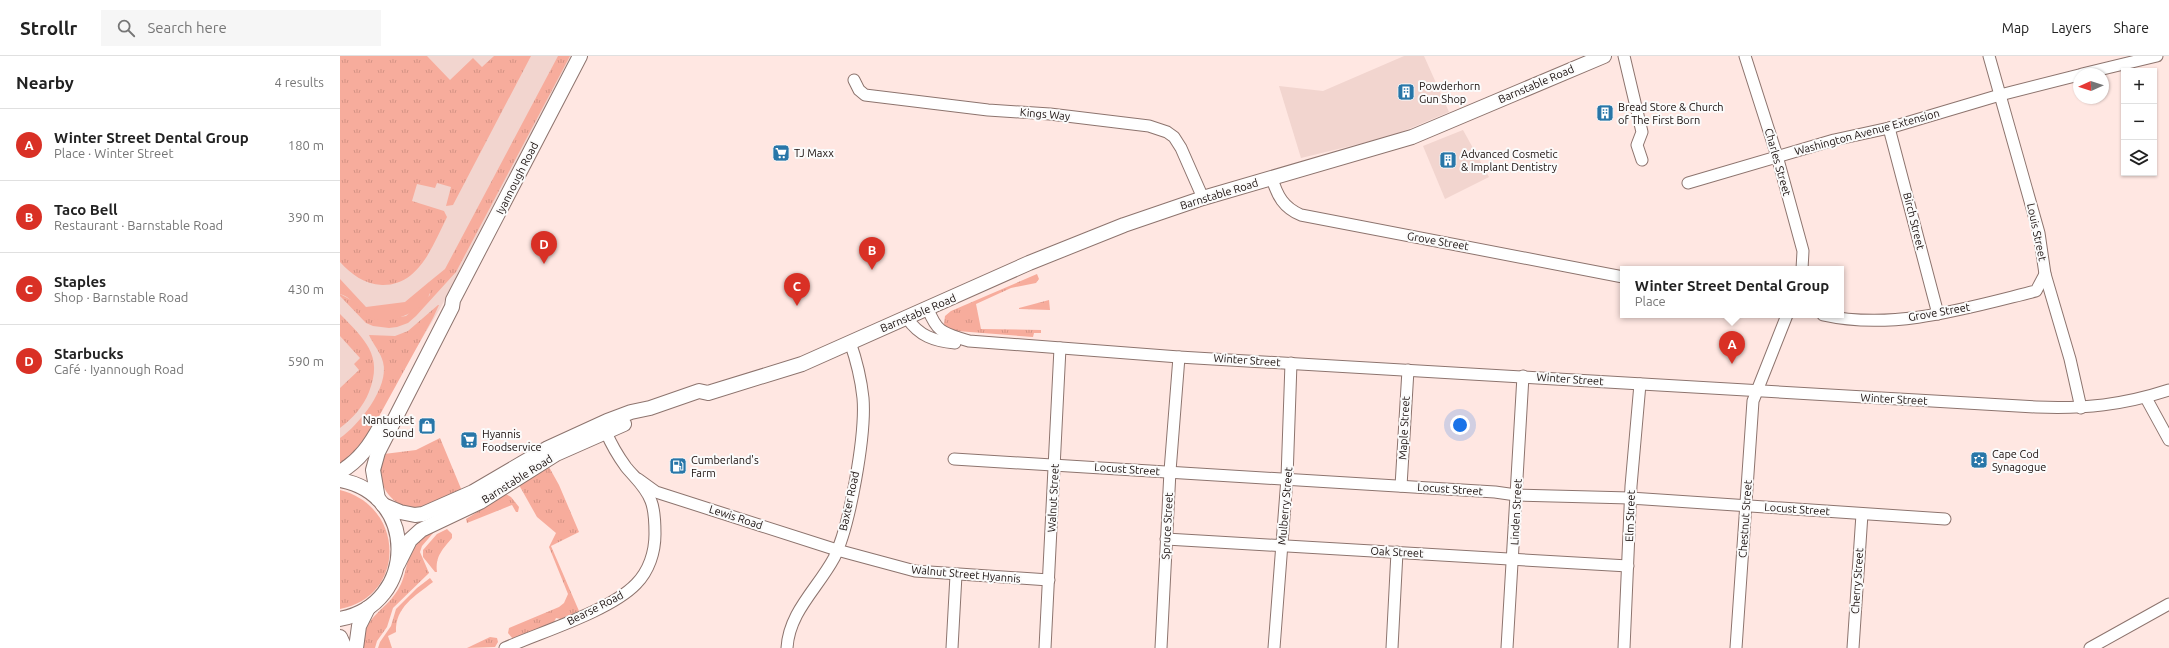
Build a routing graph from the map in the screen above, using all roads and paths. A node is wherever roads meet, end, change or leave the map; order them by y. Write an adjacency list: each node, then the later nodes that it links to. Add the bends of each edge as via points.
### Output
1 (580, 56): 20 (main road, Iyannough Road)
2 (1604, 56): 14 (main road, Barnstable Road, via 1412,137)
3 (1624, 56): 13 (street, via 1642,132 1637,145)
4 (1746, 56): 12 (street, Charles Street)
5 (1989, 56): 10 (street, Louis Street)
6 (2157, 56): 7 (street)
7 (2107, 68)
8 (2073, 77): 10 (street, Washington Avenue Extension)
9 (854, 80): 16 (street, Kings Way, via 865,95 1149,126 1167,132 1181,148)
10 (2000, 95): 11 (street, Washington Avenue Extension); 18 (street, Louis Street, via 2039,233)
11 (1889, 128): 12 (street, Washington Avenue Extension); 22 (street, Birch Street)
12 (1777, 156): 15 (street, Washington Avenue Extension); 17 (street, Charles Street, via 1803,251)
13 (1642, 160)
14 (1272, 178): 16 (main road, Barnstable Road); 19 (street, Grove Street, via 1283,203 1292,212 1301,216)
15 (1688, 183)
16 (1202, 198): 21 (main road, Barnstable Road, via 1029,263)
17 (1802, 266)
18 (2045, 274): 22 (street, Grove Street, via 2036,291); 38 (street, Louis Street, via 2070,359)
19 (1620, 275)
20 (453, 300): 43 (main road, Iyannough Road, via 367,449 358,460); 51 (main road, Iyannough Road, via 452,307 375,458 373,479)
21 (928, 309): 24 (main road, Barnstable Road); 26 (street, Winter Street, via 933,323 941,332)
22 (1938, 314): 23 (street, Grove Street, via 1882,319)
23 (1844, 317)
24 (907, 318): 26 (street, Winter Street, via 918,331 933,339 959,343); 27 (main road, Barnstable Road)
25 (1786, 318): 35 (street)
26 (970, 341): 28 (street, Winter Street)
27 (845, 344): 37 (main road, Barnstable Road, via 802,364 708,394 698,391); 57 (street, Baxter Road, via 859,378 863,410 852,492)
28 (1060, 348): 29 (street, Winter Street); 42 (street, Walnut Street)
29 (1179, 356): 30 (street, Winter Street); 44 (street, Spruce Street)
30 (1291, 363): 31 (street, Winter Street); 45 (street, Mulberry Street)
31 (1408, 370): 32 (street, Winter Street); 48 (street, Maple Street)
32 (1523, 376): 33 (street, Winter Street); 49 (street, Linden Street)
33 (1640, 384): 35 (street, Winter Street); 50 (street, Elm Street)
34 (2169, 390): 36 (street, Winter Street)
35 (1756, 391): 38 (street, Winter Street); 52 (street, Chestnut Street, via 1751,420)
36 (2146, 398): 38 (street, Winter Street); 40 (street)
37 (650, 408): 39 (main road, Barnstable Road, via 634,420); 51 (main road, Barnstable Road, via 631,412 557,443 478,490 428,512 411,514 392,510)
38 (2081, 408)
39 (606, 432): 46 (street, Bearse Road, via 626,466); 60 (main road, Barnstable Road, via 556,454 480,502 421,530 410,540)
40 (2169, 440)
41 (954, 459): 42 (street, Locust Street)
42 (1055, 464): 44 (street, Locust Street); 63 (street, Walnut Street)
43 (340, 472)
44 (1170, 472): 45 (street, Locust Street); 55 (street, Spruce Street)
45 (1287, 478): 48 (street, Locust Street); 56 (street, Mulberry Street)
46 (638, 479): 57 (street, Lewis Road, via 656,492); 70 (street, Bearse Road, via 652,502 655,527 654,552 641,579 628,591 601,607)
47 (340, 480): 51 (main road, via 366,490)
48 (1401, 486): 49 (street, Locust Street)
49 (1516, 495): 50 (street, Locust Street); 59 (street, Linden Street)
50 (1630, 498): 52 (street, Locust Street); 61 (street, Elm Street)
51 (381, 502): 60 (main road, via 392,518 397,533)
52 (1745, 505): 53 (street, Locust Street); 79 (street, Chestnut Street)
53 (1862, 514): 54 (street, Locust Street); 80 (street, Cherry Street)
54 (1945, 519)
55 (1166, 540): 56 (street, Oak Street); 74 (street, Spruce Street)
56 (1282, 545): 58 (street, Oak Street); 75 (street, Mulberry Street)
57 (837, 550): 62 (street, Walnut Street Hyannis, via 915,571); 71 (street, Baxter Road, via 796,617 789,633)
58 (1398, 552): 59 (street, Oak Street); 76 (street)
59 (1513, 560): 61 (street, Oak Street); 77 (street, Linden Street)
60 (398, 564): 65 (main road, via 385,592)
61 (1628, 566): 78 (street, Elm Street)
62 (956, 575): 63 (street, Walnut Street Hyannis); 72 (street)
63 (1049, 580): 73 (street, Walnut Street)
64 (2169, 604): 81 (street)
65 (368, 608): 66 (main road); 69 (main road, via 359,626)
66 (340, 619)
67 (340, 637): 68 (main road)
68 (345, 648)
69 (356, 648)
70 (505, 648)
71 (787, 648)
72 (952, 648)
73 (1045, 648)
74 (1161, 648)
75 (1274, 648)
76 (1392, 648)
77 (1507, 648)
78 (1624, 648)
79 (1736, 648)
80 (1853, 648)
81 (2090, 648)

